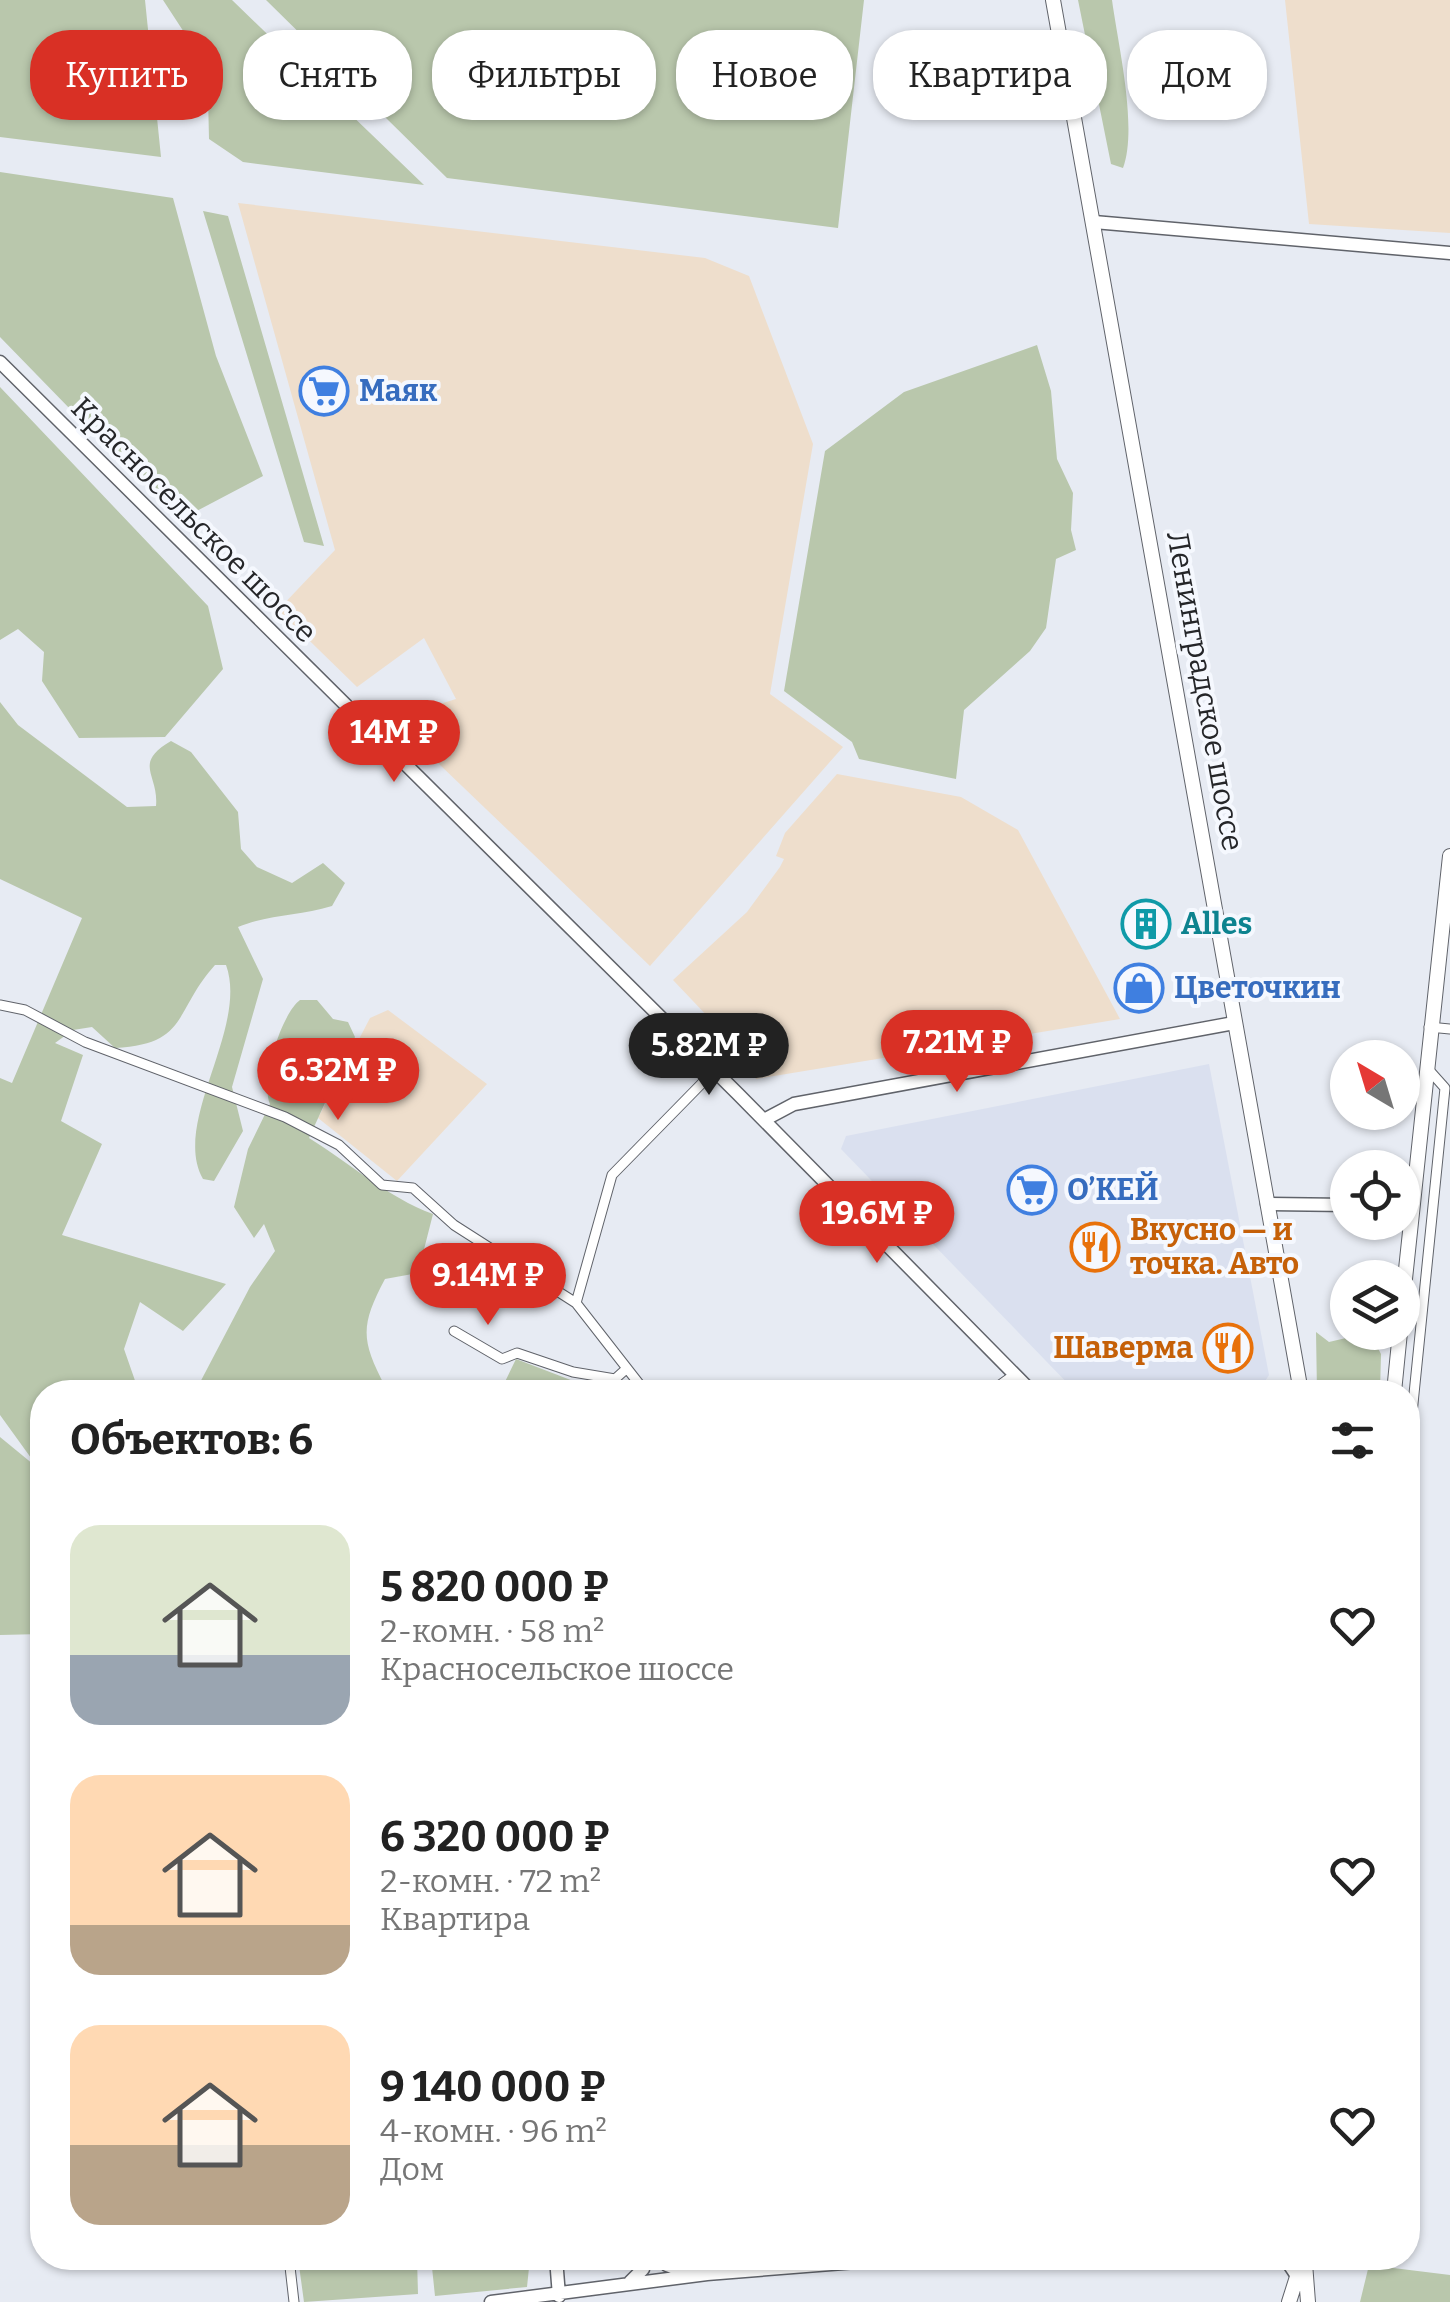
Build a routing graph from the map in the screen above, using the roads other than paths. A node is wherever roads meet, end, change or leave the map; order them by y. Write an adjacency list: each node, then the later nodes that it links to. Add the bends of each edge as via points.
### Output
1 (1053, 0): 2 (main road, Ленинградское шоссе)
2 (1094, 222): 3 (street); 7 (main road, Ленинградское шоссе)
3 (1450, 253)
4 (0, 362): 11 (street, Красносельское шоссе)
5 (1450, 856): 8 (main road)
6 (0, 1006): 16 (street, via 25,1010 85,1042 285,1117 339,1145 382,1185 413,1188 454,1225)
7 (1234, 1023): 12 (street, via 794,1104); 14 (main road, Ленинградское шоссе)
8 (1429, 1027): 9 (street); 10 (main road)
9 (1450, 1029)
10 (1426, 1066): 13 (main road); 26 (street, via 1445,1088)
11 (712, 1073): 12 (street, Красносельское шоссе); 16 (street, via 612,1175)
12 (764, 1120): 20 (street, Красносельское шоссе)
13 (1415, 1150)
14 (1268, 1204): 15 (street); 24 (main road, Ленинградское шоссе)
15 (1330, 1205)
16 (576, 1303): 19 (street)
17 (454, 1331): 19 (street, via 502,1359 517,1352 615,1378)
18 (1398, 1350): 25 (main road)
19 (625, 1370): 21 (street)
20 (1014, 1375): 22 (street); 23 (street, Красносельское шоссе)
21 (639, 1380)
22 (1008, 1380)
23 (1019, 1380)
24 (1299, 1380)
25 (1395, 1380)
26 (1415, 1380)
27 (290, 2270): 40 (street)
28 (557, 2270): 39 (street)
29 (643, 2270): 38 (street)
30 (683, 2270): 36 (street)
31 (709, 2270): 36 (street)
32 (753, 2270): 36 (street)
33 (1293, 2270): 37 (street)
34 (1299, 2270): 37 (main road)
35 (1305, 2270): 43 (main road)
36 (702, 2274): 38 (street)
37 (1297, 2276): 42 (main road)
38 (628, 2283): 39 (street)
39 (559, 2296): 41 (street)
40 (294, 2302)
41 (491, 2302)
42 (1289, 2302)
43 (1308, 2302)

